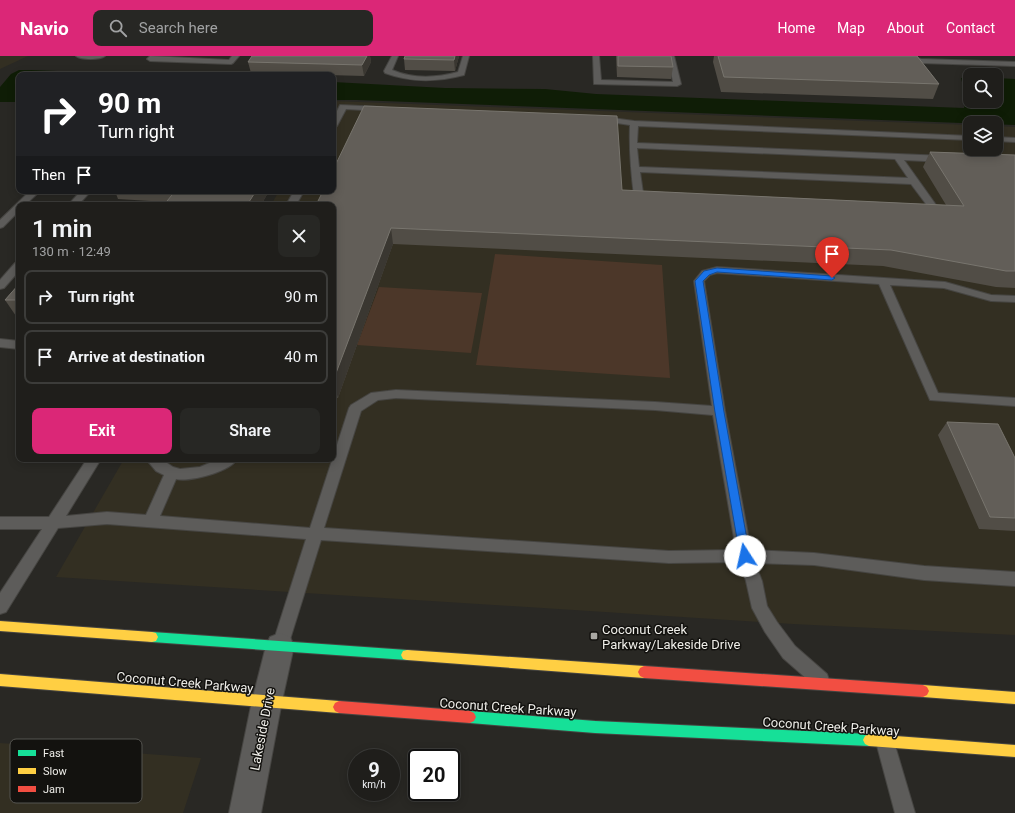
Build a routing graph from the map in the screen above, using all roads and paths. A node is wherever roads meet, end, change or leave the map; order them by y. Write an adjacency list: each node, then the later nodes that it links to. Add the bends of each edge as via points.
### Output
1 (78, 56): 2 (lane)
2 (102, 56)
3 (154, 56): 4 (lane, via 150,59 231,62)
4 (236, 56)
5 (395, 56): 6 (lane, via 388,71 397,76 428,78 448,77 461,73)
6 (466, 56)
7 (596, 56): 8 (lane, via 597,82 676,84)
8 (671, 56)
9 (897, 57): 10 (lane)
10 (919, 59): 11 (lane)
11 (1015, 64)
12 (391, 109): 14 (lane, via 343,107)
13 (590, 118): 15 (lane)
14 (336, 120)
15 (634, 123): 16 (lane); 19 (lane)
16 (963, 138)
17 (1003, 139): 18 (lane)
18 (1015, 140)
19 (633, 145): 20 (lane); 22 (lane)
20 (898, 157): 21 (lane); 23 (lane)
21 (953, 160)
22 (635, 169): 23 (lane); 26 (lane, via 639,196)
23 (914, 181): 30 (lane, via 936,212)
24 (32, 194): 27 (lane)
25 (83, 194): 28 (lane)
26 (662, 197)
27 (24, 202)
28 (76, 202)
29 (16, 210): 31 (lane)
30 (920, 211)
31 (0, 225)
32 (16, 268): 34 (lane)
33 (883, 281): 35 (lane, via 945,285 991,298); 38 (lane, via 934,397); 39 (lane, via 717,270 706,273 699,281)
34 (0, 286)
35 (1015, 299)
36 (0, 343): 37 (lane)
37 (16, 345)
38 (1015, 402)
39 (719, 412): 47 (lane, via 655,406 396,394 375,396 355,408); 48 (lane)
40 (92, 462): 46 (lane)
41 (156, 462): 43 (lane)
42 (225, 462): 43 (lane, via 202,472)
43 (172, 473): 44 (lane)
44 (150, 520): 46 (lane, via 107,518); 47 (lane)
45 (0, 523): 46 (lane)
46 (52, 523): 50 (lane)
47 (315, 534): 48 (lane, via 669,557); 52 (lane)
48 (745, 556): 49 (lane, via 814,559 924,573); 54 (lane, via 760,608 771,627 789,652)
49 (1015, 579)
50 (0, 607)
51 (0, 626): 52 (main road)
52 (280, 646): 54 (main road); 56 (street, Lakeside Drive)
53 (0, 680): 56 (main road, Coconut Creek Parkway)
54 (826, 684): 55 (main road)
55 (1015, 698)
56 (267, 701): 57 (main road, Coconut Creek Parkway, via 596,727); 59 (street, Lakeside Drive)
57 (884, 742): 58 (main road, Coconut Creek Parkway); 60 (lane)
58 (1015, 751)
59 (245, 813)
60 (905, 813)

